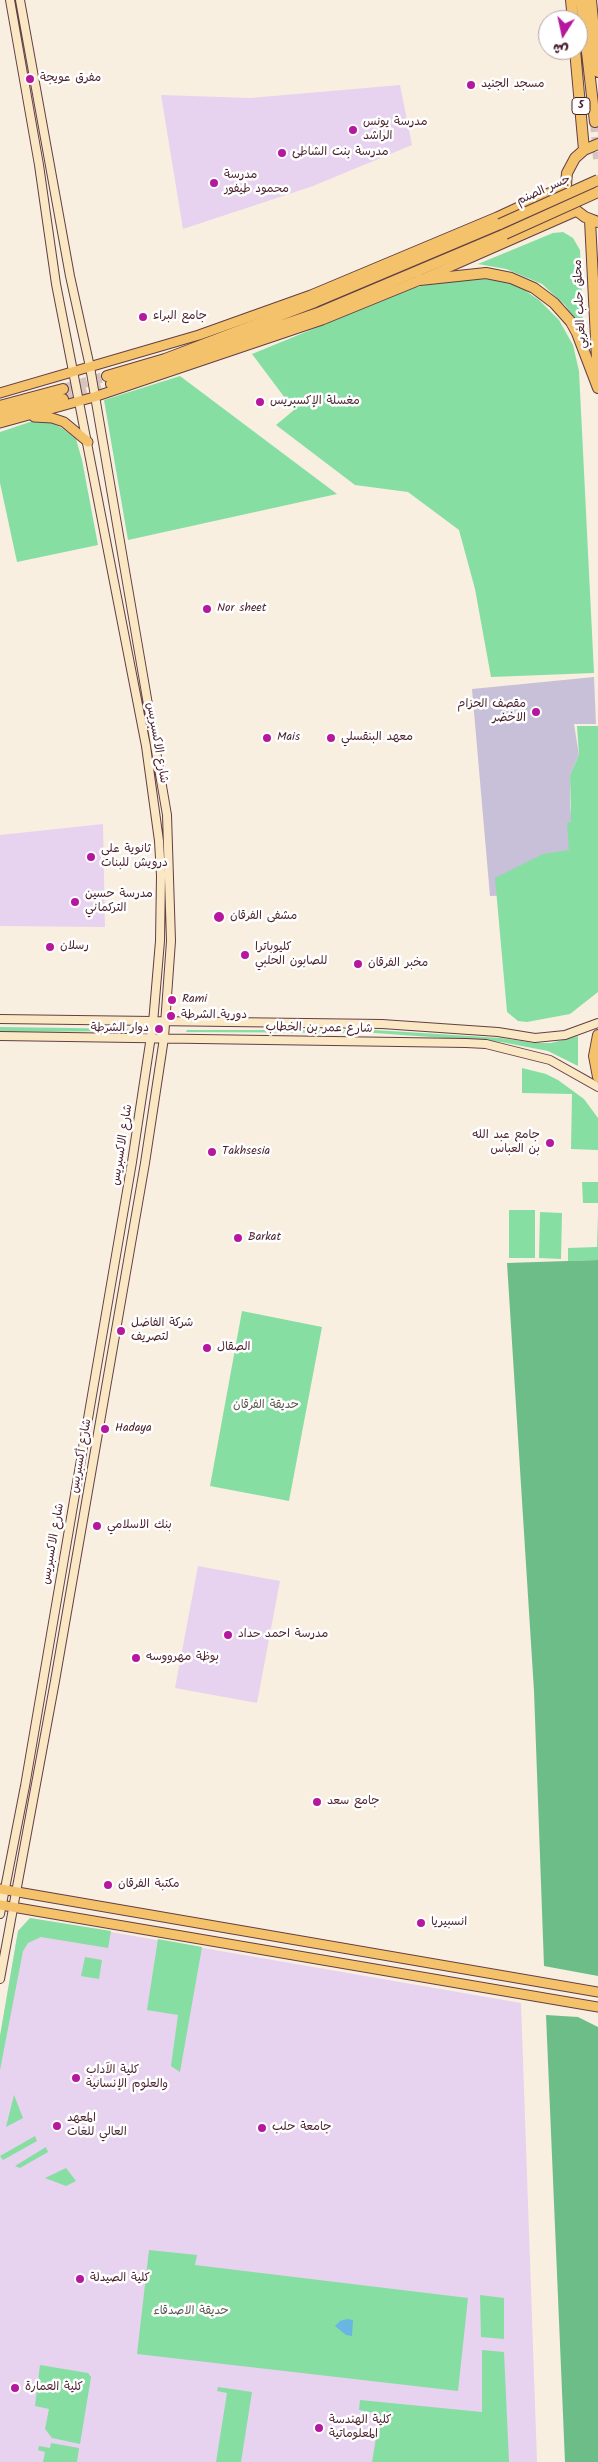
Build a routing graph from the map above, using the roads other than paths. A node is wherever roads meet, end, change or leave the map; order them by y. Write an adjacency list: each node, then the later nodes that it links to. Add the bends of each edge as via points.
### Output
1 (10, 0): 19 (street, شارع الاكسبريس, via 56,284)
2 (20, 0): 18 (street, شارع أكسبريس)
3 (581, 0): 7 (highway, 5)
4 (591, 0): 6 (highway)
5 (577, 60): 9 (highway, 5)
6 (598, 72)
7 (595, 122)
8 (598, 144): 9 (highway)
9 (584, 150): 11 (highway, via 572,163)
10 (598, 180): 15 (highway, جسر الصنم, bridge)
11 (566, 185): 13 (highway, via 570,202); 17 (main road)
12 (598, 192): 15 (highway, جسر الصنم, bridge)
13 (577, 211): 14 (highway); 16 (main road)
14 (594, 221): 21 (highway, محلق حلب الغربي)
15 (503, 229): 17 (highway)
16 (420, 280): 17 (main road); 21 (highway, via 486,273 511,278 534,288 571,322)
17 (316, 308): 18 (main road, via 199,334); 20 (highway); 23 (main road)
18 (90, 368): 19 (main road); 23 (street, شارع أكسبريس)
19 (75, 372): 22 (main road); 24 (street, شارع الاكسبريس)
20 (109, 380)
21 (598, 388)
22 (0, 393)
23 (94, 397): 24 (main road); 32 (street, شارع أكسبريس, via 167,816 171,941)
24 (80, 401): 27 (main road); 29 (street, شارع الاكسبريس)
25 (0, 406): 26 (highway, via 63,394)
26 (0, 416)
27 (19, 418): 28 (main road); 29 (main road, via 58,420 75,429)
28 (0, 423)
29 (88, 442): 31 (street, شارع الاكسبريس, via 146,746 160,841 160,941)
30 (0, 1019): 31 (street, شارع عمر بن الخطاب)
31 (153, 1023): 32 (street, شارع عمر بن الخطاب); 36 (street, شارع الاكسبريس)
32 (165, 1023): 33 (street, شارع عمر بن الخطاب, via 382,1024 542,1038 565,1035); 37 (street, شارع أكسبريس)
33 (598, 1023)
34 (0, 1036): 36 (street, شارع عمر بن الخطاب)
35 (598, 1036): 38 (highway, via 594,1056)
36 (150, 1038): 37 (street, شارع عمر بن الخطاب); 40 (street, شارع الاكسبريس, via 132,1162 24,1786)
37 (164, 1038): 39 (street, شارع عمر بن الخطاب, via 486,1044 550,1060); 41 (street, شارع أكسبريس)
38 (598, 1077)
39 (598, 1087)
40 (2, 1890): 41 (main road); 43 (street, شارع الاكسبريس)
41 (16, 1892): 42 (street, شارع أكسبريس); 45 (main road)
42 (13, 1907): 43 (main road); 44 (street, شارع أكسبريس); 46 (main road)
43 (1, 1908)
44 (0, 1979)
45 (598, 1992)
46 (598, 2007)

